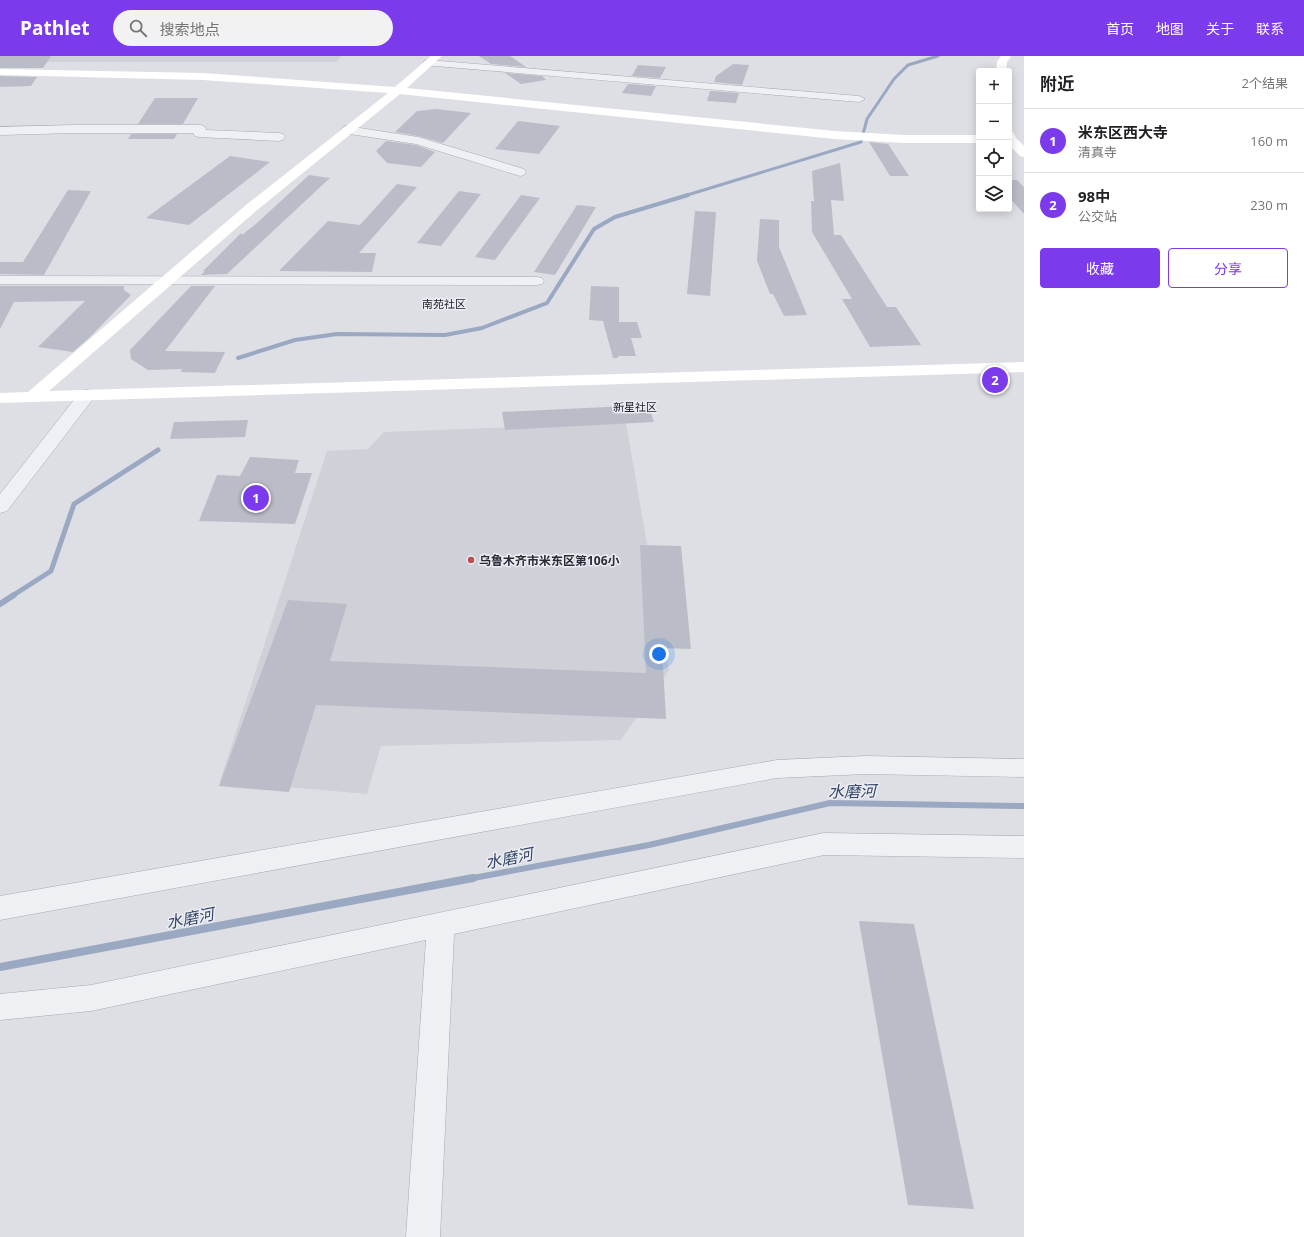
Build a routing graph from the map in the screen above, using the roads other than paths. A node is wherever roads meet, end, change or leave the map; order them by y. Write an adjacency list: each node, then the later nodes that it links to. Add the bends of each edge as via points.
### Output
1 (1006, 56): 3 (street)
2 (433, 60): 5 (street); 6 (street)
3 (1001, 68)
4 (0, 72): 5 (street, via 76,72 225,78)
5 (397, 91): 7 (street); 12 (street, via 828,134 904,139)
6 (859, 99)
7 (347, 130): 15 (street, via 418,141); 17 (street)
8 (0, 132): 9 (street, via 200,129 200,133)
9 (279, 136)
10 (1012, 138): 11 (street)
11 (1024, 138)
12 (976, 139)
13 (1011, 140): 14 (street)
14 (1024, 153)
15 (520, 172)
16 (0, 280): 17 (street)
17 (166, 281): 18 (street); 21 (street)
18 (537, 281)
19 (1024, 367): 20 (street)
20 (87, 395): 21 (street); 23 (street)
21 (32, 397): 22 (street)
22 (0, 398)
23 (0, 507)
24 (1024, 768): 26 (street, via 866,765 777,768)
25 (1024, 847): 27 (street, via 824,844)
26 (0, 908)
27 (441, 925): 28 (street, via 90,998); 29 (street)
28 (0, 1007)
29 (423, 1237)

